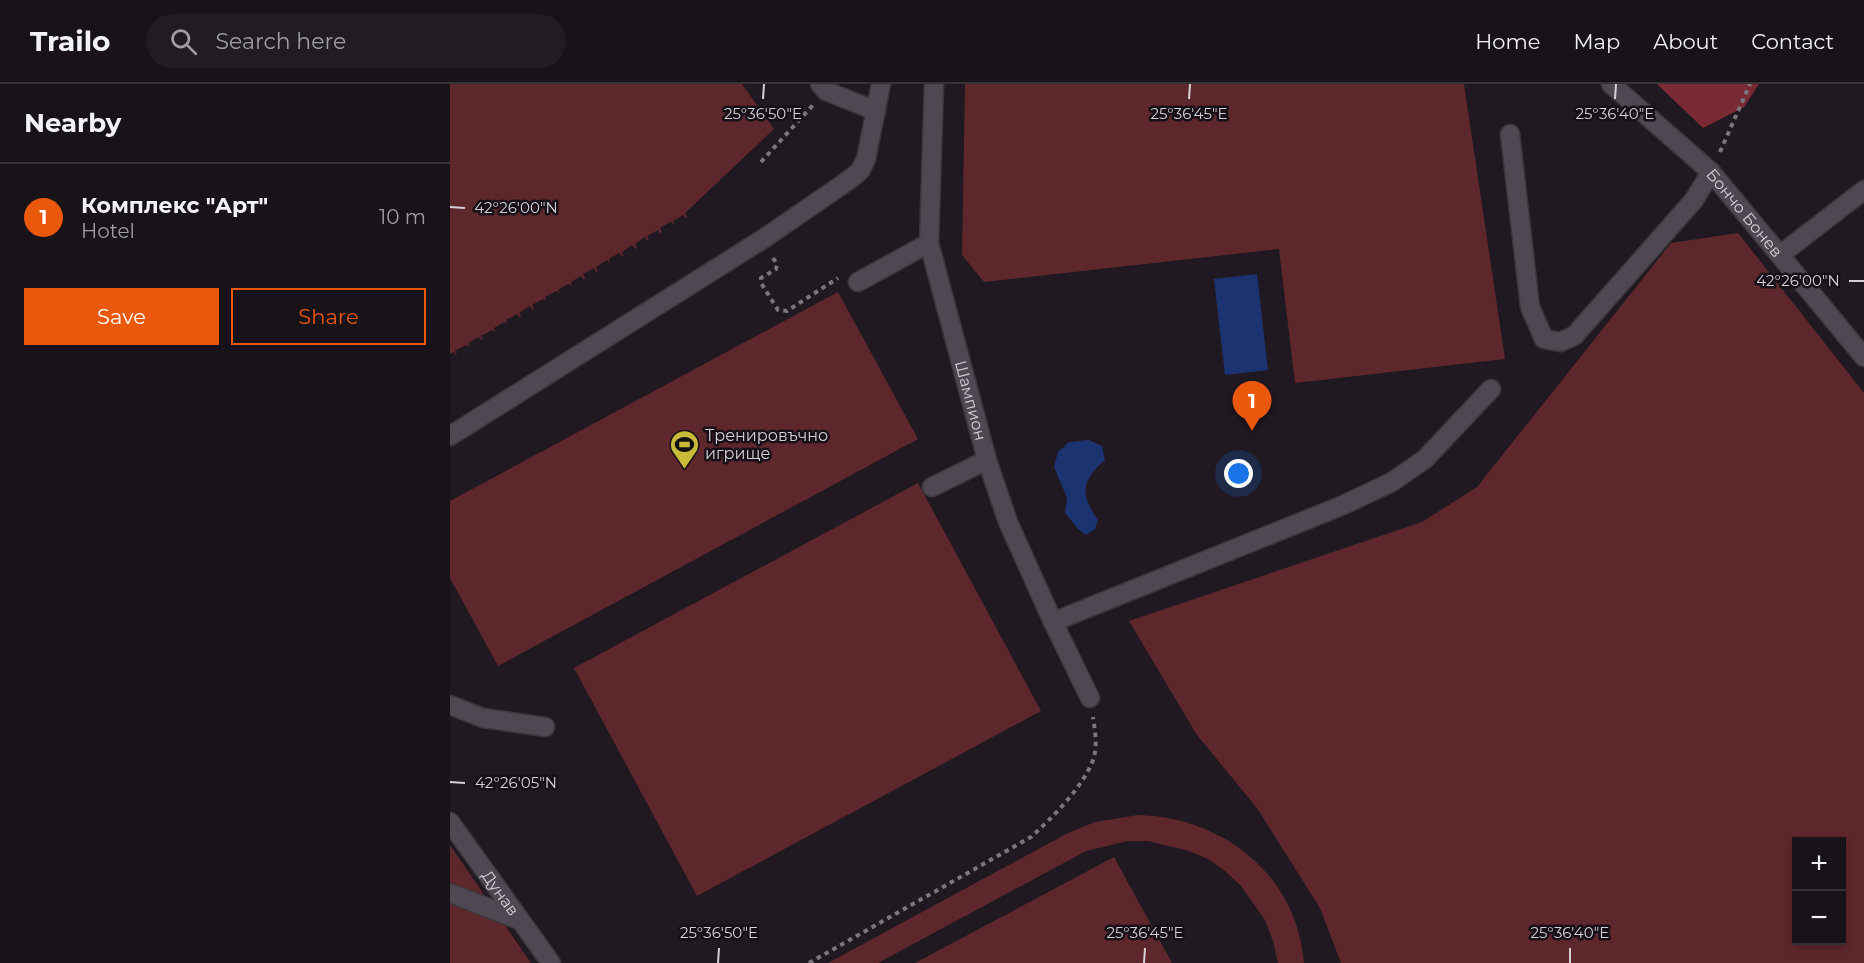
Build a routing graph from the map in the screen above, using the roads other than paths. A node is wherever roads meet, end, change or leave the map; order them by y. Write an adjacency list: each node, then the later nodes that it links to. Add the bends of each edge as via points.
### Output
1 (881, 84): 5 (street)
2 (934, 84): 9 (street, Шампион)
3 (1611, 84): 7 (street, Бончо Бонев)
4 (823, 88): 5 (street)
5 (876, 111): 14 (street, via 860,171 763,239)
6 (1510, 134): 7 (street, via 1530,307 1542,337 1549,342 1574,336 1694,200)
7 (1711, 172): 10 (street, Бончо Бонев)
8 (1864, 190): 10 (street)
9 (929, 243): 11 (street); 15 (street, Шампион)
10 (1780, 255): 12 (street, Бончо Бонев)
11 (858, 282)
12 (1864, 357)
13 (1491, 389): 17 (street, via 1425,459 1392,482)
14 (450, 436)
15 (987, 460): 16 (street); 17 (street, Шампион, via 1008,522)
16 (932, 487)
17 (1053, 622): 18 (street, Шампион)
18 (1090, 698)
19 (450, 705): 20 (street, via 483,717)
20 (545, 727)
21 (450, 822): 23 (street, Дунав)
22 (450, 893): 23 (street)
23 (519, 920): 24 (street, Дунав)
24 (550, 963)

